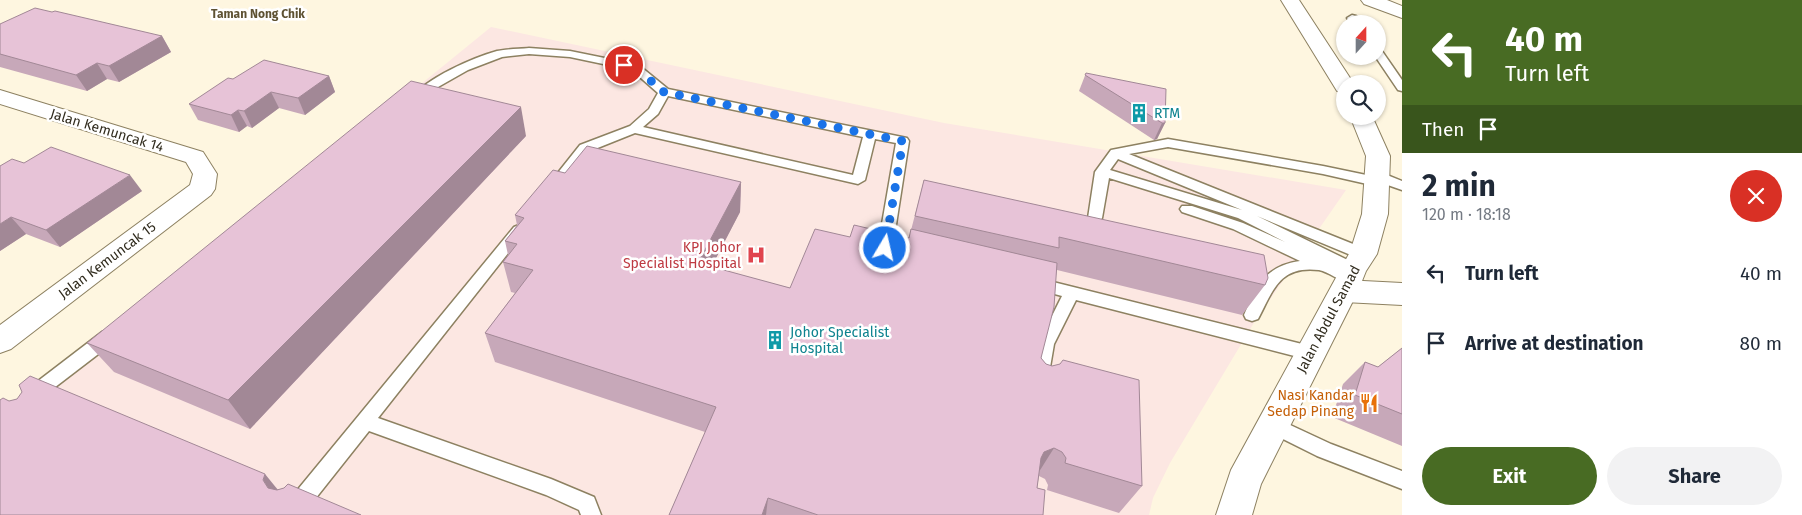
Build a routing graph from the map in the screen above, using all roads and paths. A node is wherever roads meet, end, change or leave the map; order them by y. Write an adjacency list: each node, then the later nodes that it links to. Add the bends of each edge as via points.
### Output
1 (1290, 0): 5 (street)
2 (1370, 0): 3 (street)
3 (1402, 12)
4 (1386, 65): 6 (lane)
5 (1338, 75)
6 (1402, 88)
7 (664, 92): 9 (lane, via 637,69 624,65 570,54 529,51 500,54 464,68 434,85); 11 (lane, via 654,111); 12 (lane)
8 (0, 97): 14 (street, Jalan Kemuncak 14, via 194,157)
9 (403, 109)
10 (1365, 125): 16 (street, Jalan Abdul Samad, via 1378,156)
11 (634, 128): 12 (lane, via 858,180); 18 (lane, via 585,148)
12 (870, 135): 21 (lane, via 903,141 885,248)
13 (1116, 153): 15 (lane, via 1104,167); 16 (lane, via 1168,143); 23 (lane)
14 (206, 174): 29 (street, Jalan Kemuncak 15, via 202,189)
15 (1102, 177): 20 (lane); 22 (lane, via 1238,226); 23 (lane, via 1243,216)
16 (1376, 179): 17 (lane); 23 (street, Jalan Abdul Samad, via 1375,214)
17 (1402, 186)
18 (542, 202)
19 (530, 217): 33 (lane)
20 (1095, 218)
21 (904, 252)
22 (1321, 264): 23 (lane); 27 (lane, via 1280,270 1267,284)
23 (1352, 273): 26 (street); 30 (street, Jalan Abdul Samad)
24 (1025, 281): 25 (lane)
25 (1072, 292): 30 (lane); 31 (lane, via 1046,344)
26 (1402, 294)
27 (1252, 315)
28 (119, 328): 32 (lane, via 17,407)
29 (0, 342)
30 (1310, 353): 34 (street, Jalan Abdul Samad)
31 (1037, 386)
32 (25, 412)
33 (366, 422): 36 (lane); 37 (lane, via 551,488 587,504)
34 (1273, 425): 35 (lane, via 1324,450); 38 (street, Jalan Abdul Samad, via 1244,482)
35 (1402, 480)
36 (297, 506)
37 (590, 515)
38 (1234, 515)

